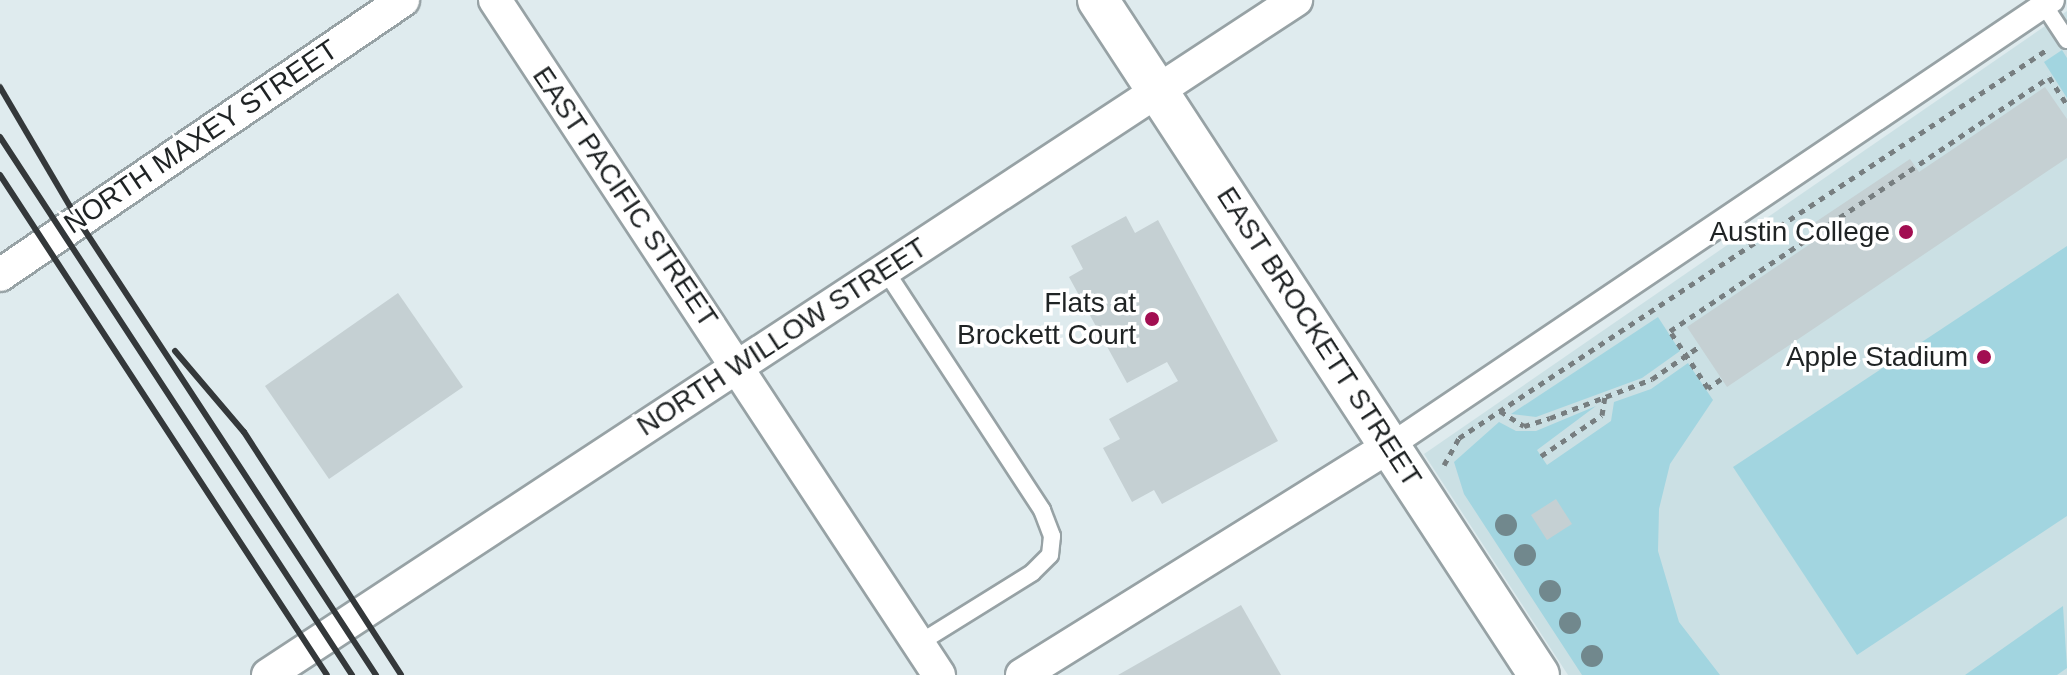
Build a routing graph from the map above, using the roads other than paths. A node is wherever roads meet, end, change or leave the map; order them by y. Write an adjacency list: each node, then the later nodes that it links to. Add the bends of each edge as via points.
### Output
1 (403, 0): 9 (street, NORTH MAXEY STREET)
2 (495, 0): 10 (street, EAST PACIFIC STREET)
3 (1098, 0): 7 (street, EAST BROCKETT STREET)
4 (1296, 0): 7 (street, NORTH WILLOW STREET)
5 (2048, 3): 6 (lane); 11 (street)
6 (2066, 39)
7 (1158, 92): 8 (street, NORTH WILLOW STREET); 11 (street, EAST BROCKETT STREET)
8 (885, 270): 10 (street, NORTH WILLOW STREET); 12 (lane, via 1042,510 1052,536 1050,555 1032,573)
9 (0, 275)
10 (737, 365): 12 (street, EAST PACIFIC STREET); 13 (street, NORTH WILLOW STREET)
11 (1390, 446): 15 (street); 16 (street, EAST BROCKETT STREET)
12 (918, 644): 14 (street, EAST PACIFIC STREET)
13 (268, 675)
14 (939, 675)
15 (1022, 675)
16 (1539, 675)

